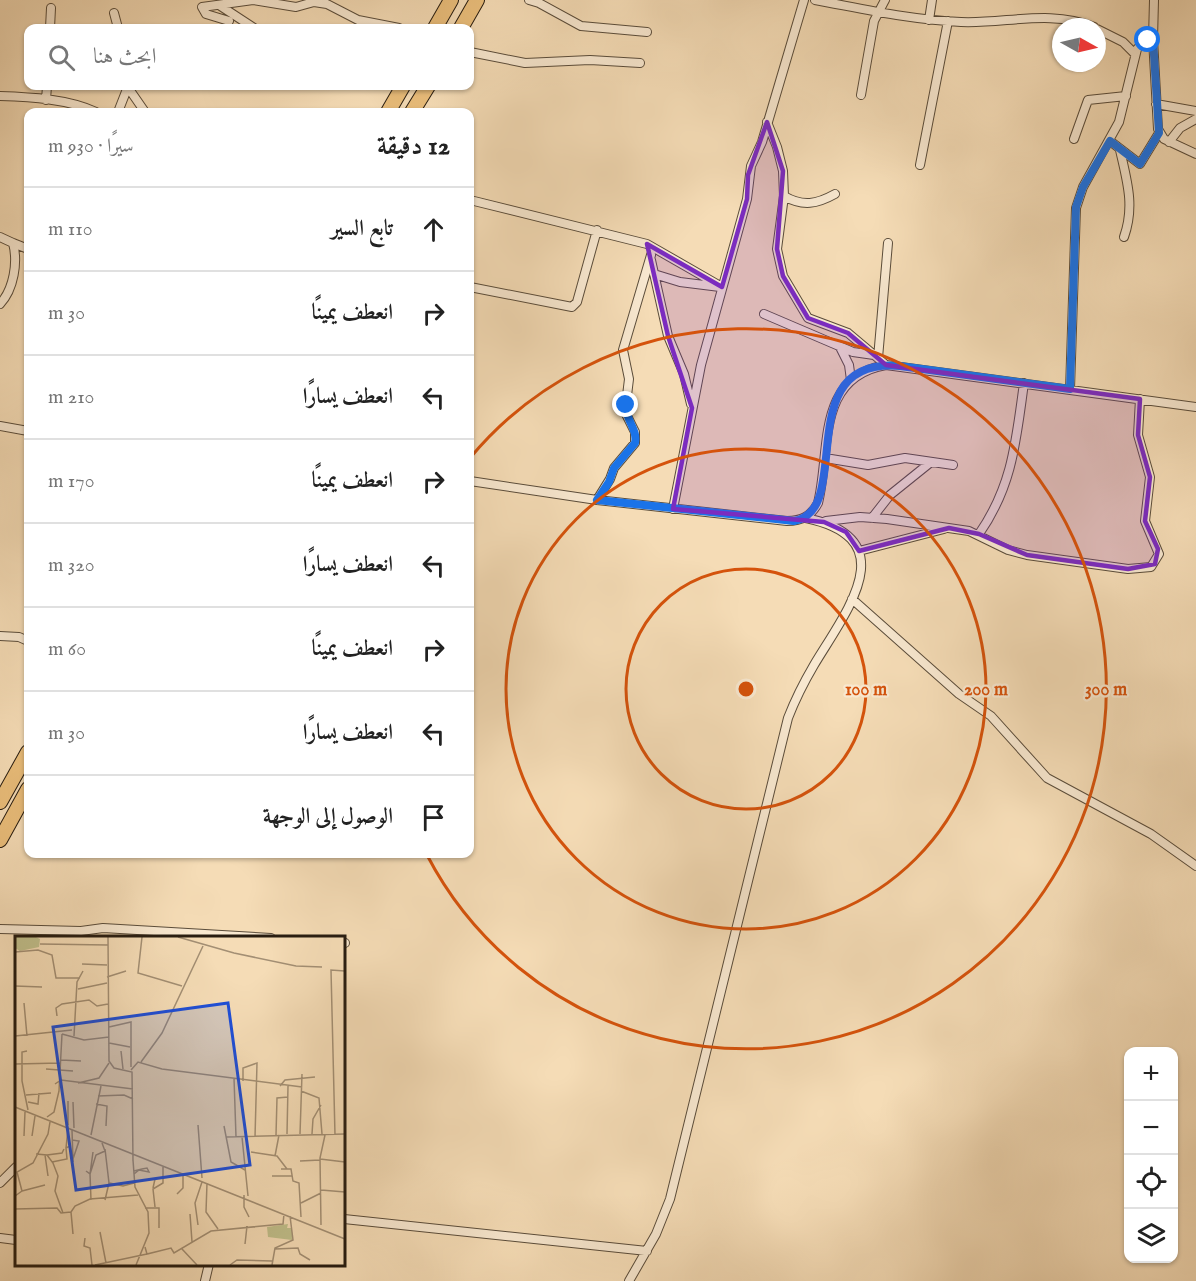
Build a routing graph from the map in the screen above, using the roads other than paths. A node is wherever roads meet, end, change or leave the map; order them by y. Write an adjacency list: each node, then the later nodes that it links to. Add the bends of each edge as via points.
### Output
1 (529, 0): 23 (street, via 581,26)
2 (804, 0): 46 (street)
3 (815, 0): 12 (street)
4 (885, 0): 12 (street)
5 (932, 0): 15 (street)
6 (1154, 0): 25 (street)
7 (447, 1): 21 (highway)
8 (326, 2): 10 (street, via 296,7 253,0); 20 (street)
9 (479, 2): 22 (highway)
10 (219, 5): 16 (street); 16 (street, via 202,7 206,14)
11 (51, 8): 18 (street)
12 (879, 12): 15 (street); 34 (street)
13 (114, 13): 19 (street)
14 (1058, 18): 17 (street)
15 (929, 20): 17 (street)
16 (229, 21)
17 (948, 21): 53 (street)
18 (50, 24)
19 (117, 24)
20 (360, 24)
21 (437, 24)
22 (464, 24)
23 (647, 32)
24 (1106, 34): 27 (street)
25 (1153, 39): 27 (street, via 1140,45); 38 (street)
26 (474, 53): 28 (street, via 525,63)
27 (1135, 54): 36 (street)
28 (640, 63)
29 (47, 90): 37 (street)
30 (126, 90): 40 (street)
31 (129, 90): 41 (street)
32 (401, 90): 42 (highway)
33 (426, 90): 43 (highway)
34 (861, 95)
35 (0, 96): 37 (street)
36 (1126, 96): 48 (street, via 1088,100); 49 (street)
37 (46, 100): 39 (street)
38 (1156, 104): 44 (street); 47 (street)
39 (87, 108)
40 (119, 108)
41 (142, 108)
42 (390, 108)
43 (414, 108)
44 (1196, 111)
45 (1196, 119): 50 (street, via 1180,128)
46 (767, 122): 55 (street, via 781,159); 66 (street, via 748,175 747,200)
47 (1159, 133): 50 (street); 51 (street, via 1140,164)
48 (1074, 139)
49 (1110, 141): 51 (street); 75 (street, via 1076,207)
50 (1169, 142): 52 (street)
51 (1120, 150): 59 (street, via 1131,200)
52 (1196, 154)
53 (920, 165)
54 (836, 194): 55 (street, via 807,204)
55 (784, 196): 71 (street, via 778,258 801,310 813,321 848,333)
56 (474, 201): 57 (street)
57 (597, 230): 62 (street); 67 (street, via 577,302 572,307)
58 (0, 237): 60 (street)
59 (1124, 237)
60 (13, 243): 63 (street); 68 (street, via 13,280)
61 (888, 243): 71 (street)
62 (647, 244): 64 (street); 66 (street)
63 (24, 247)
64 (651, 255): 65 (street); 85 (street, via 623,350 629,379 626,412 635,432 635,443 614,468)
65 (654, 274): 66 (street, via 694,285); 78 (street, via 668,336 684,374)
66 (722, 287): 78 (street)
67 (474, 288)
68 (0, 304)
69 (764, 314): 70 (street)
70 (839, 345): 71 (street); 73 (street, via 847,358)
71 (876, 357): 72 (street)
72 (886, 365): 73 (street); 74 (street)
73 (851, 380): 81 (street, via 832,409)
74 (1024, 383): 75 (street); 91 (street, via 1009,477)
75 (1070, 389): 76 (street)
76 (1140, 399): 77 (street); 91 (street, via 1138,435 1150,477 1145,522 1159,554 1151,567 1128,569 1027,555 1008,550)
77 (1196, 407)
78 (692, 408): 86 (street)
79 (0, 426): 80 (street)
80 (24, 430)
81 (825, 458): 82 (street, via 868,465 896,458); 87 (street, via 818,503)
82 (931, 462): 83 (street); 88 (street, via 890,495)
83 (952, 465)
84 (474, 482): 85 (street)
85 (597, 500): 86 (street)
86 (673, 509): 87 (street, via 787,521)
87 (806, 518): 89 (street)
88 (872, 518): 89 (street); 90 (street)
89 (824, 522): 92 (street, via 846,532)
90 (949, 528): 91 (street); 92 (street)
91 (979, 534)
92 (859, 551): 93 (street, via 862,569)
93 (852, 599): 101 (street, via 959,694 991,716 1047,778 1151,834); 110 (street, via 804,682 785,728 670,1199)
94 (0, 636): 95 (street)
95 (24, 639)
96 (24, 758): 97 (highway)
97 (4, 787): 99 (highway)
98 (24, 796): 100 (highway)
99 (0, 802)
100 (0, 840)
101 (1196, 866)
102 (0, 929): 103 (street)
103 (80, 934): 104 (street, via 103,928)
104 (237, 936)
105 (15, 1168): 106 (street)
106 (0, 1183)
107 (345, 1219): 110 (street)
108 (0, 1238): 109 (street)
109 (15, 1240)
110 (647, 1251): 113 (street)
111 (209, 1266): 112 (street)
112 (206, 1281)
113 (629, 1281)

